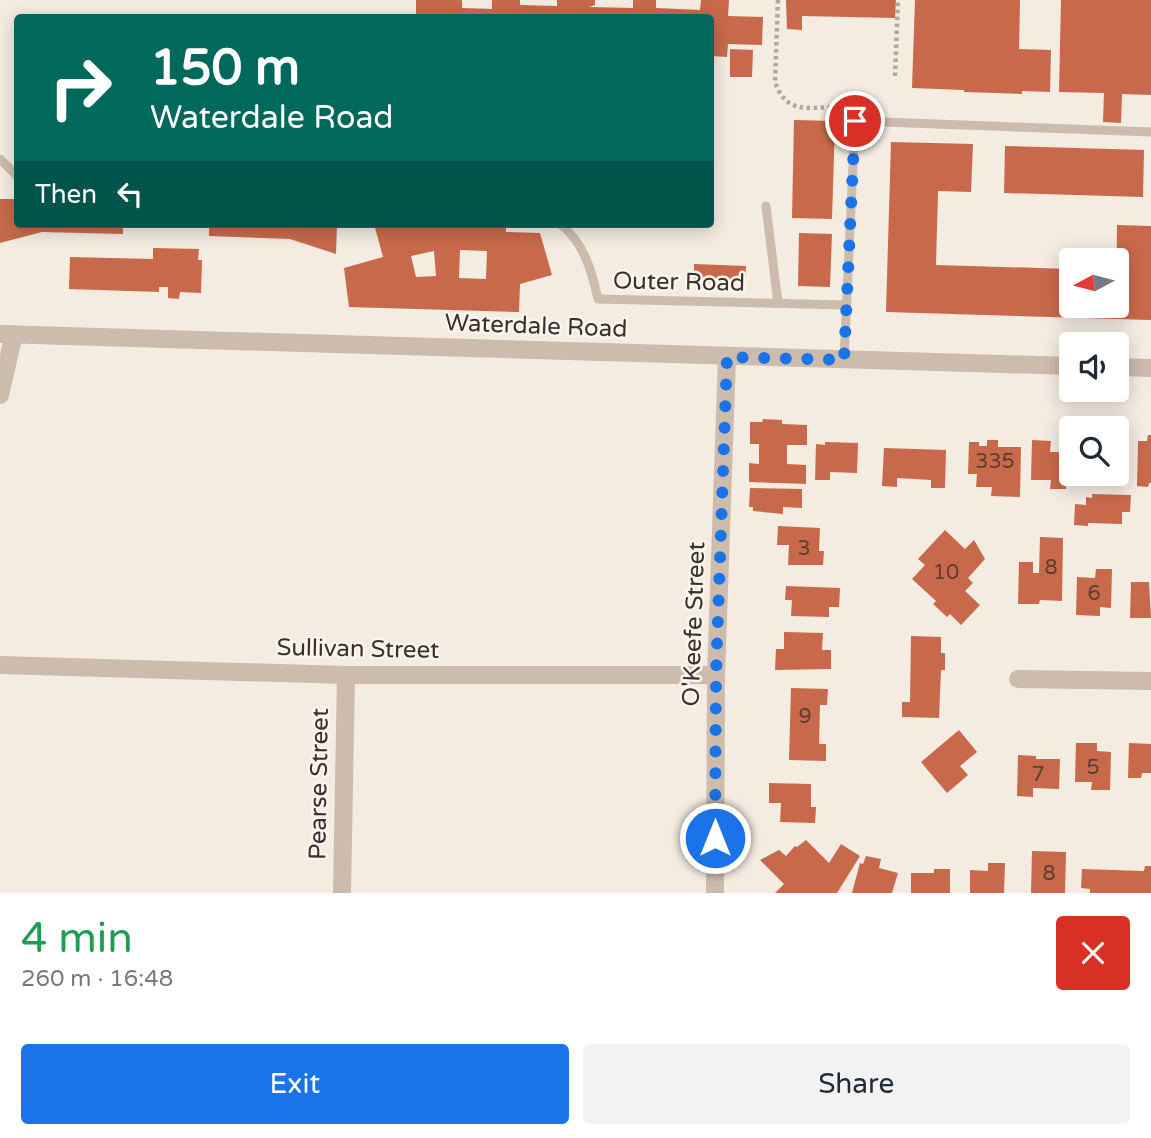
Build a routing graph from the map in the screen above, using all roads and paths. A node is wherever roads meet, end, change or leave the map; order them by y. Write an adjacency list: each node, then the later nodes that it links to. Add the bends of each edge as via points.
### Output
1 (778, 0): 4 (path, via 775,82 779,93 796,107)
2 (898, 0): 3 (path)
3 (895, 76)
4 (833, 107)
5 (1151, 132): 11 (lane, via 855,121)
6 (0, 159): 7 (lane)
7 (14, 173)
8 (766, 206): 10 (lane)
9 (565, 228): 10 (lane, Outer Road, via 591,269 598,299)
10 (778, 303): 11 (lane, Outer Road)
11 (846, 305): 14 (lane)
12 (7, 334): 13 (street, Waterdale Road); 18 (street)
13 (727, 357): 14 (street, Waterdale Road); 21 (street, O'Keefe Street)
14 (844, 360): 15 (street, Waterdale Road)
15 (1059, 366)
16 (1129, 368): 17 (street)
17 (1151, 368)
18 (0, 395)
19 (0, 665): 20 (street, Sullivan Street)
20 (346, 675): 21 (street, Sullivan Street); 24 (street, Pearse Street)
21 (716, 675): 25 (street, O'Keefe Street)
22 (1018, 679): 23 (street)
23 (1151, 681)
24 (342, 893)
25 (715, 893)

